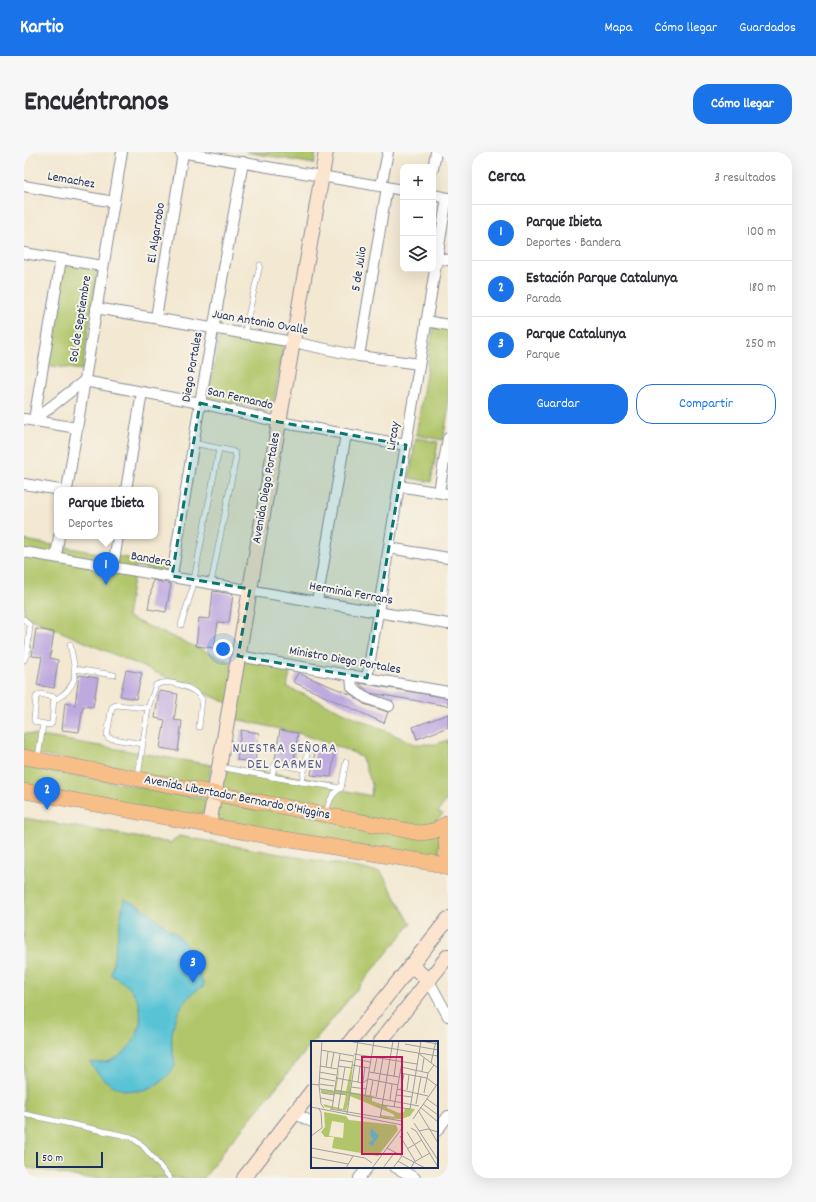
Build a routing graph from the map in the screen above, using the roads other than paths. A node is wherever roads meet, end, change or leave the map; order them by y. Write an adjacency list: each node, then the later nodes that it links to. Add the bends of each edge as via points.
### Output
1 (122, 152): 15 (street, Sol de Septiembre)
2 (182, 152): 6 (street); 23 (street, El Algarrobo)
3 (326, 152): 9 (street, Avenida Diego Portales)
4 (388, 152): 11 (street, 5 de Julio)
5 (436, 152): 8 (street)
6 (196, 153): 7 (street)
7 (243, 162): 9 (street); 26 (street, Diego Portales)
8 (434, 164)
9 (322, 176): 11 (street); 28 (street, Avenida Diego Portales)
10 (24, 186): 15 (street, Lemachez)
11 (384, 187): 12 (street); 29 (street, 5 de Julio)
12 (400, 190)
13 (436, 196): 14 (street)
14 (448, 198): 17 (street, Lircay)
15 (114, 202): 21 (street, Sol de Septiembre)
16 (24, 252): 18 (street)
17 (437, 258): 19 (street); 24 (street, Lircay)
18 (61, 259): 21 (street); 34 (street)
19 (448, 260)
20 (260, 264): 27 (lane)
21 (103, 266): 22 (street, Sol de Septiembre)
22 (96, 308): 23 (street, Juan Antonio Ovalle); 31 (street, Sol de Septiembre)
23 (156, 318): 26 (street, Juan Antonio Ovalle)
24 (426, 321): 25 (street); 30 (street, Lircay)
25 (448, 325)
26 (213, 328): 27 (street, Juan Antonio Ovalle); 33 (street, Diego Portales)
27 (244, 334): 28 (street, Juan Antonio Ovalle)
28 (293, 342): 29 (street, Juan Antonio Ovalle); 35 (street, Avenida Diego Portales)
29 (359, 356): 30 (street, Juan Antonio Ovalle)
30 (419, 364): 40 (street, Lircay)
31 (84, 381): 32 (street, San Fernando); 34 (street); 36 (street, Sol de Septiembre)
32 (142, 392): 33 (street, San Fernando); 45 (street)
33 (200, 402): 35 (street, San Fernando); 39 (street, Diego Portales)
34 (29, 420): 36 (street)
35 (279, 422): 37 (street, San Fernando); 58 (street, Avenida Diego Portales)
36 (77, 428): 44 (street, Sol de Septiembre)
37 (346, 434): 40 (street, San Fernando); 59 (street)
38 (448, 438): 47 (street)
39 (193, 443): 41 (lane); 55 (street, Diego Portales)
40 (406, 445): 43 (street, Lircay)
41 (219, 449): 56 (lane); 57 (lane, via 232,451 236,456)
42 (24, 484): 46 (street)
43 (399, 486): 47 (street); 50 (street, Lircay)
44 (67, 487)
45 (126, 487)
46 (54, 489)
47 (443, 493)
48 (59, 539): 52 (street)
49 (118, 539): 54 (street)
50 (389, 548): 53 (street); 60 (street, Lircay)
51 (24, 552): 52 (street, Bandera)
52 (56, 557): 54 (street, Bandera)
53 (448, 558)
54 (113, 566): 55 (street, Bandera)
55 (172, 576): 56 (street, Bandera)
56 (194, 580): 57 (street, Bandera); 63 (lane)
57 (211, 583): 58 (street, Bandera)
58 (250, 589): 59 (street, Herminia Ferrans); 65 (street, Avenida Diego Portales)
59 (317, 601): 60 (street, Herminia Ferrans)
60 (378, 611): 62 (street, Herminia Ferrans); 70 (street, Lircay)
61 (24, 619): 66 (lane, via 30,626)
62 (448, 624)
63 (182, 625)
64 (70, 644): 67 (lane)
65 (238, 656): 69 (street, Ministro Diego Portales); 81 (street, Avenida Diego Portales)
66 (24, 660)
67 (75, 669): 68 (lane); 72 (lane, via 73,686)
68 (114, 675)
69 (351, 675): 70 (street, Ministro Diego Portales); 73 (street, via 352,687 366,698)
70 (367, 678): 71 (street, Ministro Diego Portales)
71 (448, 692)
72 (55, 700): 75 (lane, via 52,723); 75 (lane, via 52,696 40,694 36,697 34,720)
73 (389, 706)
74 (148, 708): 76 (lane, via 156,685 160,682 191,689 199,693 202,699); 77 (lane); 77 (lane, via 116,705 112,707 106,735 111,740)
75 (43, 725): 79 (lane)
76 (199, 727)
77 (143, 744): 84 (lane)
78 (308, 749): 82 (lane)
79 (31, 759): 84 (main road, Avenida Libertador Bernardo O'Higgins)
80 (346, 762): 86 (lane)
81 (219, 766): 83 (lane); 88 (street, Avenida Diego Portales)
82 (304, 769): 83 (lane, via 276,764); 85 (lane)
83 (272, 777): 85 (lane)
84 (138, 778): 88 (main road, Avenida Libertador Bernardo O'Higgins)
85 (302, 782): 86 (lane)
86 (341, 788): 89 (lane, via 334,792 329,800)
87 (24, 791): 91 (main road)
88 (214, 794): 89 (main road, Avenida Libertador Bernardo O'Higgins); 91 (street, Avenida Diego Portales)
89 (326, 816): 90 (main road, Avenida Libertador Bernardo O'Higgins, via 420,833 434,831)
90 (448, 823)
91 (209, 825): 94 (main road, via 433,863)
92 (448, 829): 93 (main road)
93 (448, 859)
94 (448, 868)
95 (448, 919): 97 (street)
96 (448, 956): 98 (street)
97 (411, 965): 98 (street); 100 (street)
98 (429, 981): 99 (street); 101 (street)
99 (448, 1016)
100 (351, 1041)
101 (381, 1041)
102 (311, 1092): 104 (street)
103 (311, 1099): 104 (street)
104 (294, 1113): 107 (street); 112 (street)
105 (24, 1114): 111 (lane, via 131,1137 142,1145)
106 (448, 1116): 108 (street)
107 (311, 1122)
108 (438, 1130)
109 (367, 1168): 113 (street)
110 (407, 1170): 114 (street)
111 (170, 1178)
112 (244, 1178)
113 (360, 1178)
114 (415, 1178)

